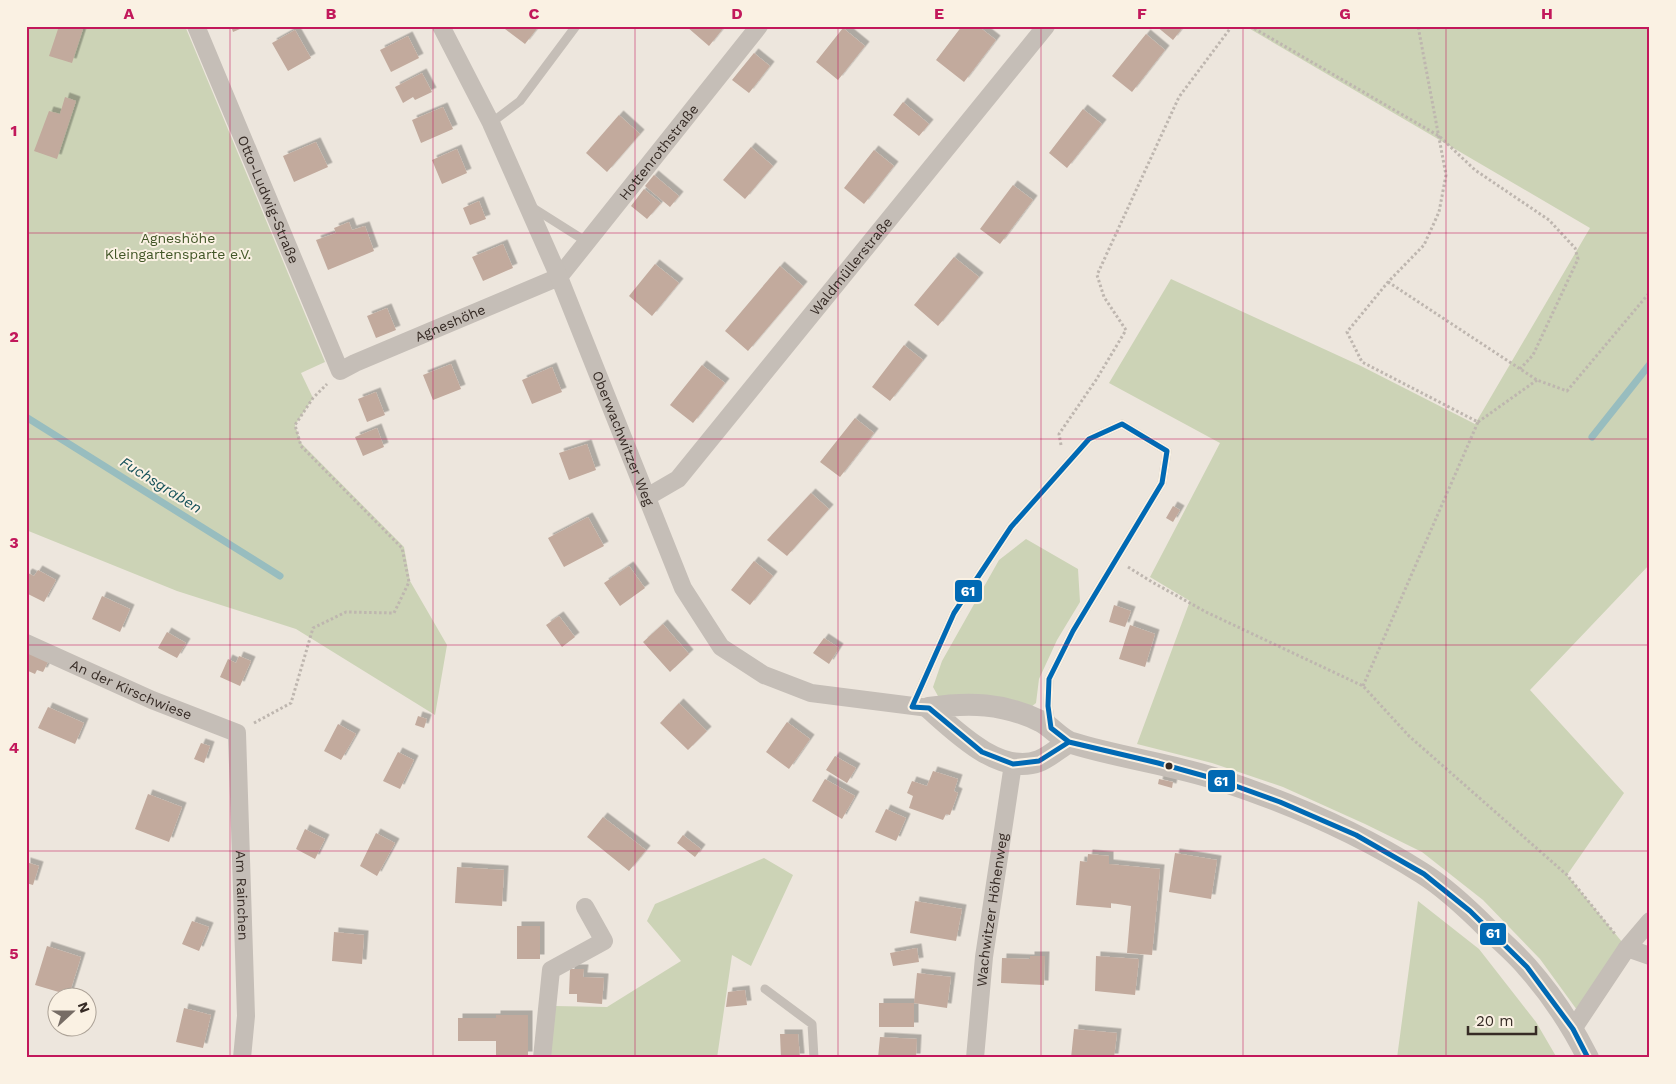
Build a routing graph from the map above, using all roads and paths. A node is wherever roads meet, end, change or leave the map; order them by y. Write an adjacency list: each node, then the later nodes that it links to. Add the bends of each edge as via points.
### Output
1 (196, 26): 17 (street, Otto-Ludwig-Straße)
2 (441, 26): 9 (street, Oberwachwitzer Weg)
3 (576, 26): 9 (lane, via 520,101)
4 (759, 26): 12 (street, Hottenrothstraße)
5 (1046, 26): 21 (street, Waldmüllerstraße, via 678,479)
6 (1232, 26): 20 (path, via 1179,96 1097,275 1104,297 1126,330 1059,434)
7 (1250, 26): 10 (path)
8 (1418, 26): 10 (path)
9 (491, 123): 11 (street, Oberwachwitzer Weg)
10 (1439, 136): 14 (path, via 1446,175 1439,212 1424,246); 16 (path, via 1475,170 1549,220 1575,248 1578,260 1533,355)
11 (526, 204): 12 (lane); 13 (street, Oberwachwitzer Weg)
12 (587, 242): 13 (street, Hottenrothstraße)
13 (559, 277): 17 (street, Agneshöhe); 21 (street, Oberwachwitzer Weg)
14 (1388, 282): 16 (path); 19 (path, via 1347,332 1362,362)
15 (1650, 292): 18 (path, via 1567,391)
16 (1520, 369): 18 (path)
17 (340, 371): 27 (path, via 313,398 295,425 300,446 402,548 409,582 394,613 346,612 313,628 291,703)
18 (1537, 380): 19 (path)
19 (1478, 422): 24 (path)
20 (1066, 466): 22 (lane, via 1089,439 1122,424 1167,451 1162,483); 25 (lane, via 1011,527 954,613)
21 (647, 497): 25 (street, Oberwachwitzer Weg, via 683,588 721,647 764,675 811,693)
22 (1115, 559): 24 (path, via 1206,612); 26 (lane, via 1049,679)
23 (26, 642): 27 (street, An der Kirschwiese, via 152,700)
24 (1363, 686): 32 (path, via 1409,736 1567,875)
25 (921, 708): 26 (street, Oberwachwitzer Weg, via 987,704 1011,709); 29 (street, via 982,752)
26 (1051, 728): 28 (street, Oberwachwitzer Weg)
27 (236, 733): 36 (street, Am Rainchen, via 246,1016)
28 (1069, 742): 29 (street, via 1038,761); 35 (street, via 1219,780 1356,835 1424,874 1470,911 1527,967)
29 (1013, 764): 39 (street, Wachwitzer Höhenweg, via 984,957)
30 (585, 907): 37 (street, via 604,941 551,970)
31 (1650, 921): 32 (street)
32 (1627, 948): 33 (street); 35 (street)
33 (1650, 956)
34 (765, 988): 38 (lane, via 812,1024)
35 (1573, 1029): 40 (street)
36 (242, 1058)
37 (542, 1058)
38 (814, 1058)
39 (976, 1058)
40 (1588, 1058)

